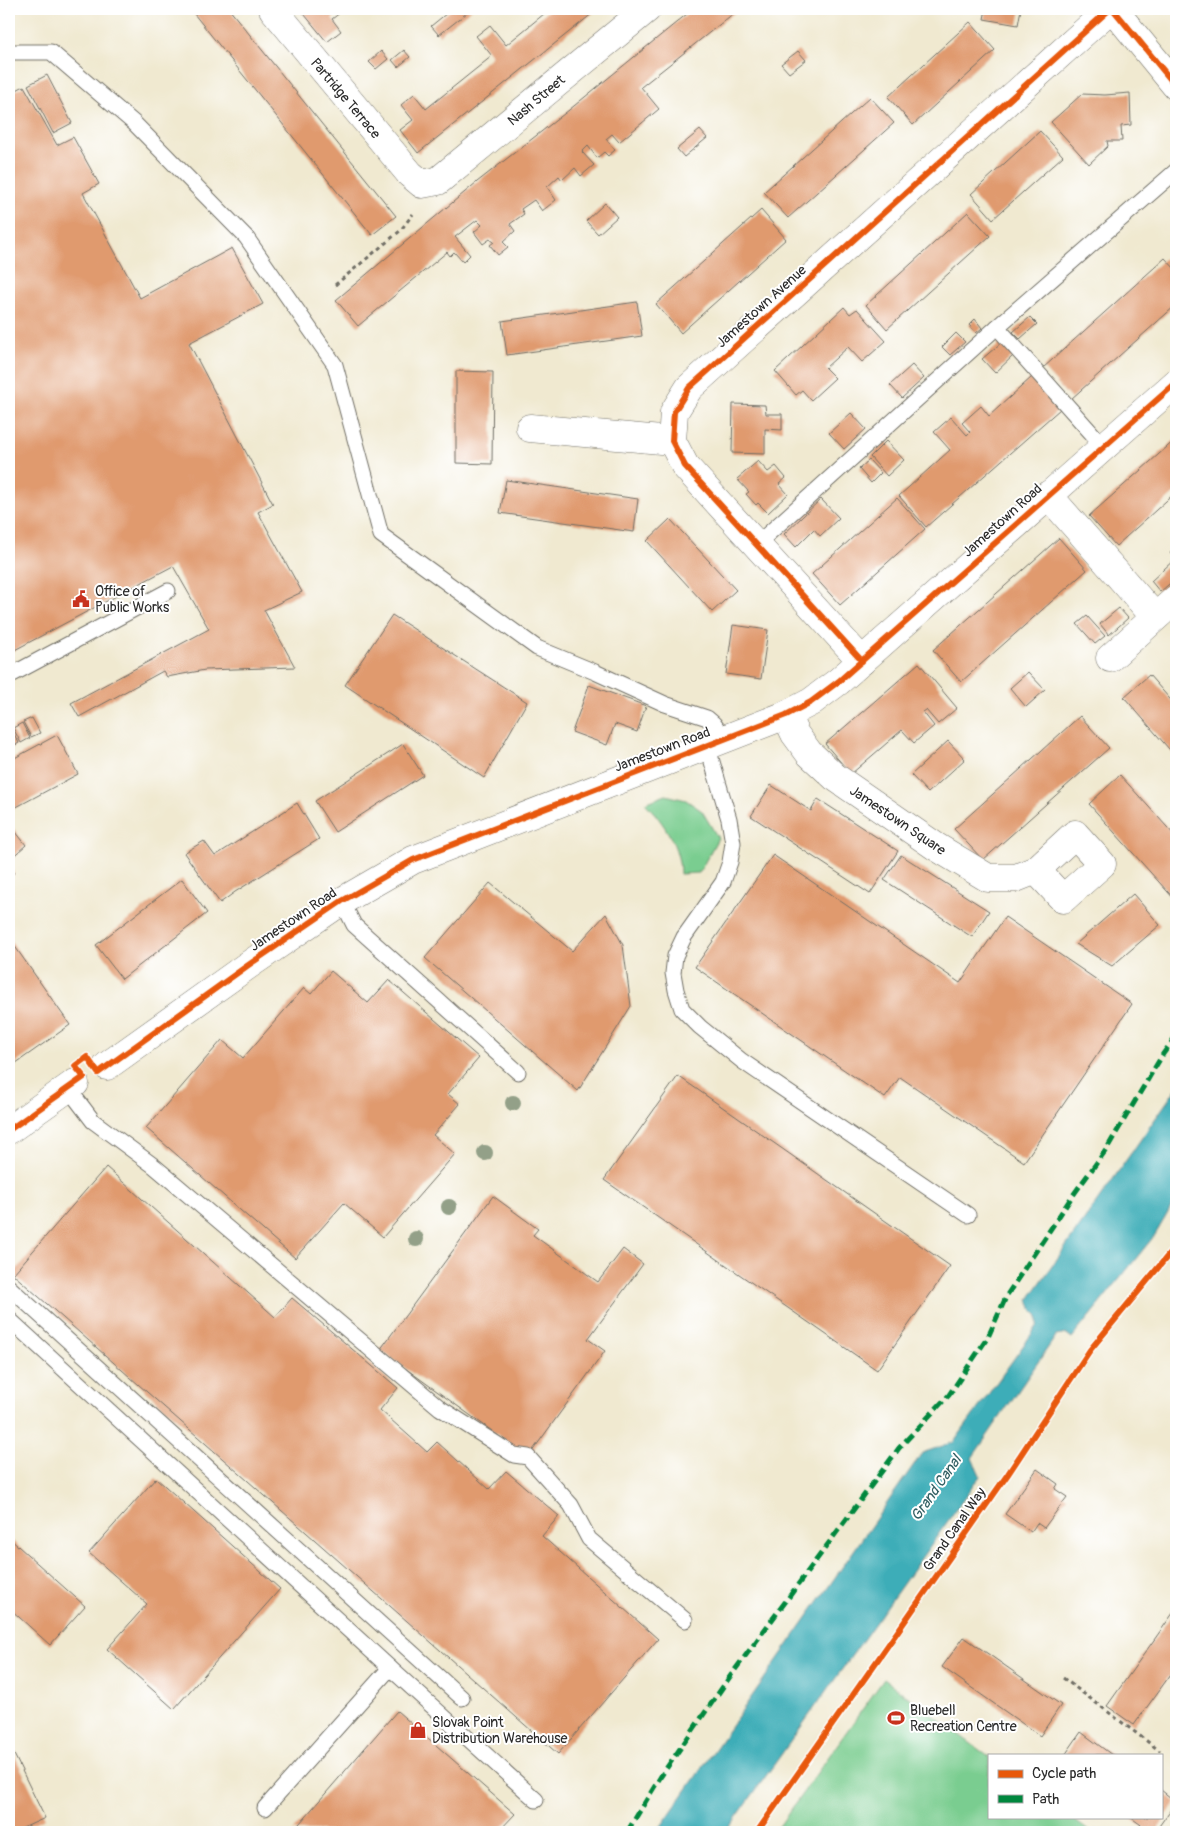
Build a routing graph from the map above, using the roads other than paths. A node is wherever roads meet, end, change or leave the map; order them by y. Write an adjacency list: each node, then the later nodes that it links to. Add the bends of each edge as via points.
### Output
1 (273, 9): 7 (street, Partridge Terrace, via 410,174)
2 (647, 9): 7 (street, Nash Street, via 438,181)
3 (1111, 9): 5 (street); 11 (street, Jamestown Avenue, via 689,388 674,412)
4 (9, 52): 22 (lane, via 51,52 134,123 246,237 335,365 381,535 537,648 665,704 707,718 714,724)
5 (1176, 86)
6 (1176, 171): 8 (lane)
7 (422, 184)
8 (997, 327): 12 (lane); 14 (lane)
9 (1176, 383): 12 (street, Jamestown Road)
10 (530, 428): 11 (street)
11 (672, 441): 14 (street, via 685,466)
12 (1104, 447): 13 (street, Jamestown Road)
13 (1048, 495): 17 (street); 19 (street, Jamestown Road)
14 (757, 544): 19 (street)
15 (168, 591): 20 (lane)
16 (1176, 599): 17 (street)
17 (1155, 617): 18 (street)
18 (1110, 658)
19 (862, 661): 21 (street, Jamestown Road, via 811,702)
20 (9, 676)
21 (786, 714): 22 (street, Jamestown Road); 23 (street, Jamestown Square, via 809,753 835,777 935,846 988,878 1016,878)
22 (716, 741): 24 (street, Jamestown Road, via 413,860); 29 (lane, via 732,844 730,862 723,882 684,937 675,956 673,972 682,1009 742,1061)
23 (1036, 870)
24 (342, 901): 25 (street, Jamestown Road); 26 (lane, via 354,925)
25 (107, 1066)
26 (518, 1072)
27 (71, 1086): 28 (street); 32 (lane, via 94,1120 154,1166 440,1408 514,1455 528,1457 570,1505 589,1539)
28 (9, 1130)
29 (968, 1215)
30 (9, 1287): 34 (lane)
31 (9, 1319): 33 (lane)
32 (685, 1620)
33 (390, 1668): 35 (lane); 36 (lane)
34 (462, 1698)
35 (536, 1800)
36 (265, 1808)

